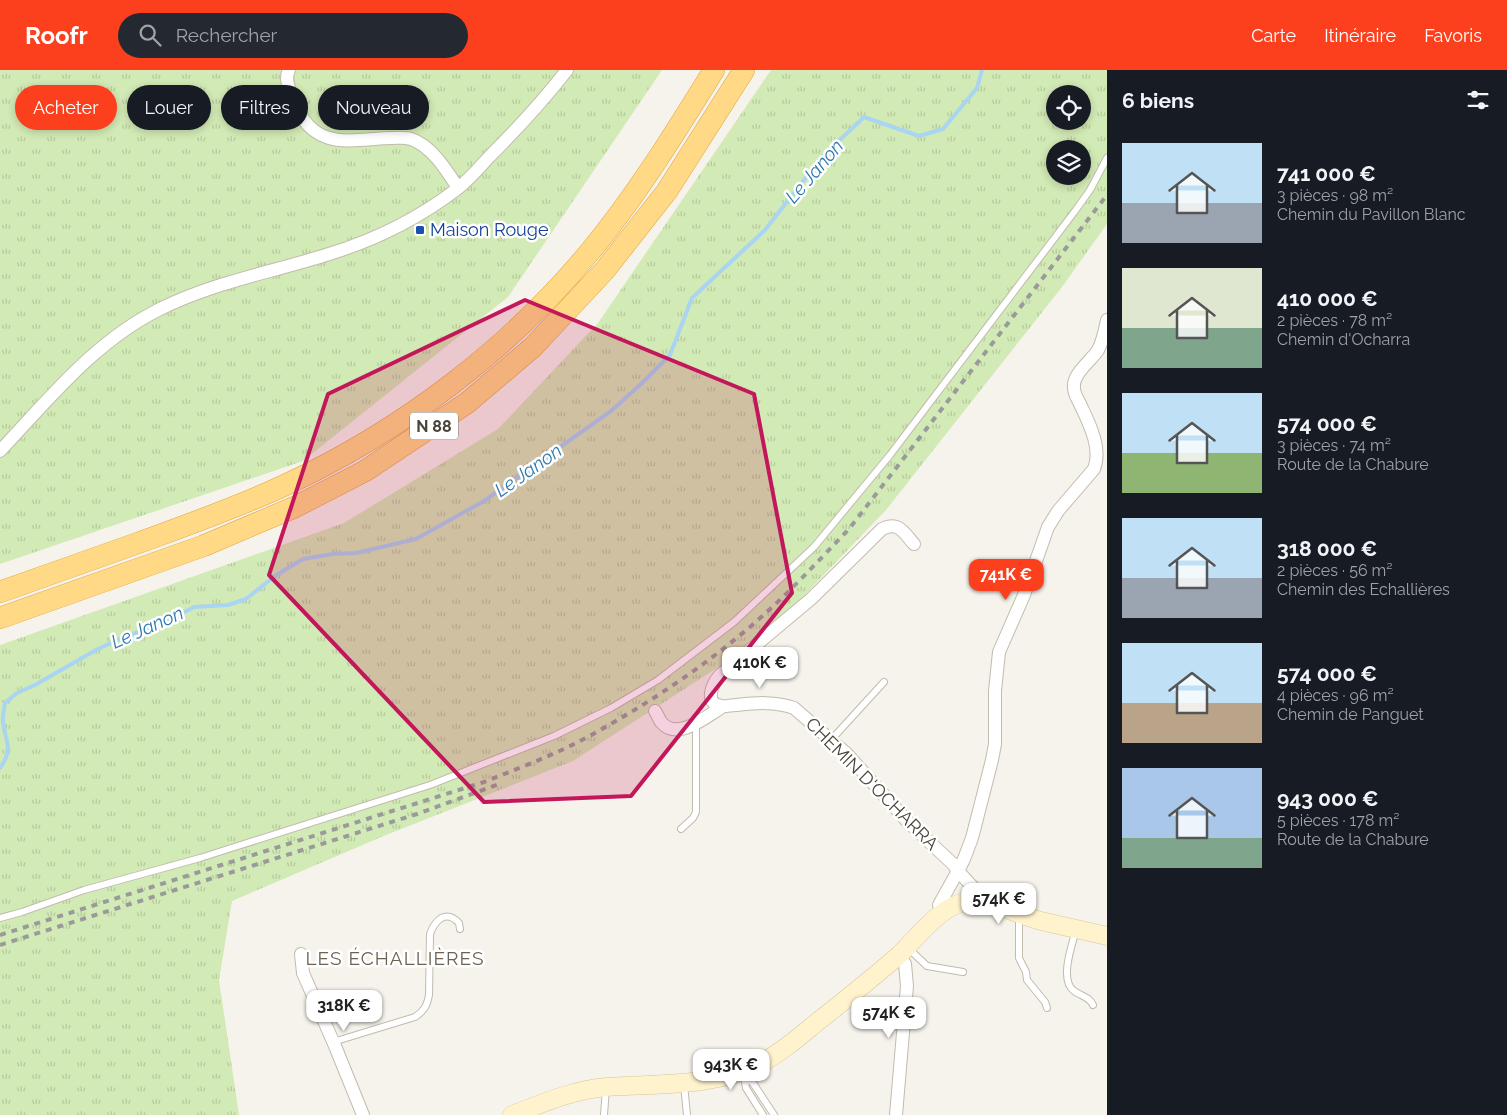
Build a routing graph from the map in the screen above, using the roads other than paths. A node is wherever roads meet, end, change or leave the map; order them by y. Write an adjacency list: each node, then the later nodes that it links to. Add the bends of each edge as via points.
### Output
1 (289, 70): 6 (street, via 286,78 296,112 314,131 326,138 344,141 411,139 433,155)
2 (567, 70): 6 (street, via 527,120)
3 (714, 70): 10 (highway, N 88, via 649,172 593,248 520,326 456,382 359,446 282,487 214,516)
4 (746, 74): 11 (highway, N 88, via 667,191 605,270 533,347 452,414 366,471 296,507 203,546)
5 (1107, 158): 23 (lane, via 1075,211 890,455 814,547 734,622 658,680 554,736 430,785)
6 (458, 188): 8 (street, via 424,212 377,236 330,254 202,291 160,309 124,330 89,358)
7 (1107, 320): 18 (street, via 1098,351 1077,376 1074,388 1096,443 1097,461 1048,527 999,652 995,744 972,838)
8 (0, 451)
9 (914, 544): 13 (street, via 897,526 882,529 811,599 720,675 711,690 715,704)
10 (0, 592)
11 (0, 618)
12 (884, 682): 16 (lane)
13 (722, 707): 15 (street, CHEMIN D'OCHARRA); 16 (street, CHEMIN D'OCHARRA, via 784,704 794,708)
14 (655, 711): 15 (street, CHEMIN D'OCHARRA, via 661,723 676,730)
15 (696, 723): 17 (lane, via 696,812)
16 (831, 740): 18 (street, CHEMIN D'OCHARRA)
17 (681, 829)
18 (958, 871): 20 (street, CHEMIN D'OCHARRA, via 981,896); 21 (street, via 939,905)
19 (1031, 890): 22 (lane)
20 (982, 902): 21 (main road, via 960,903); 22 (main road)
21 (943, 913): 27 (main road)
22 (1021, 915): 24 (main road); 31 (lane, via 1020,962 1027,980)
23 (0, 918)
24 (1076, 928): 26 (main road); 30 (lane, via 1068,960 1068,982 1072,990)
25 (460, 929): 32 (lane, via 452,917 444,917 433,926 430,934 429,995 422,1012)
26 (1107, 936)
27 (903, 951): 29 (lane, via 927,966); 33 (main road, via 791,1043); 42 (street, via 907,986)
28 (301, 954): 32 (street, via 303,973)
29 (963, 972)
30 (1093, 1005)
31 (1047, 1008)
32 (334, 1042): 36 (street)
33 (743, 1074): 34 (main road); 40 (lane, via 746,1088); 41 (lane, via 753,1083)
34 (684, 1083): 35 (main road); 39 (lane)
35 (605, 1087): 37 (main road, via 578,1091); 38 (lane)
36 (363, 1115)
37 (512, 1115)
38 (604, 1115)
39 (687, 1115)
40 (764, 1115)
41 (774, 1115)
42 (896, 1115)

